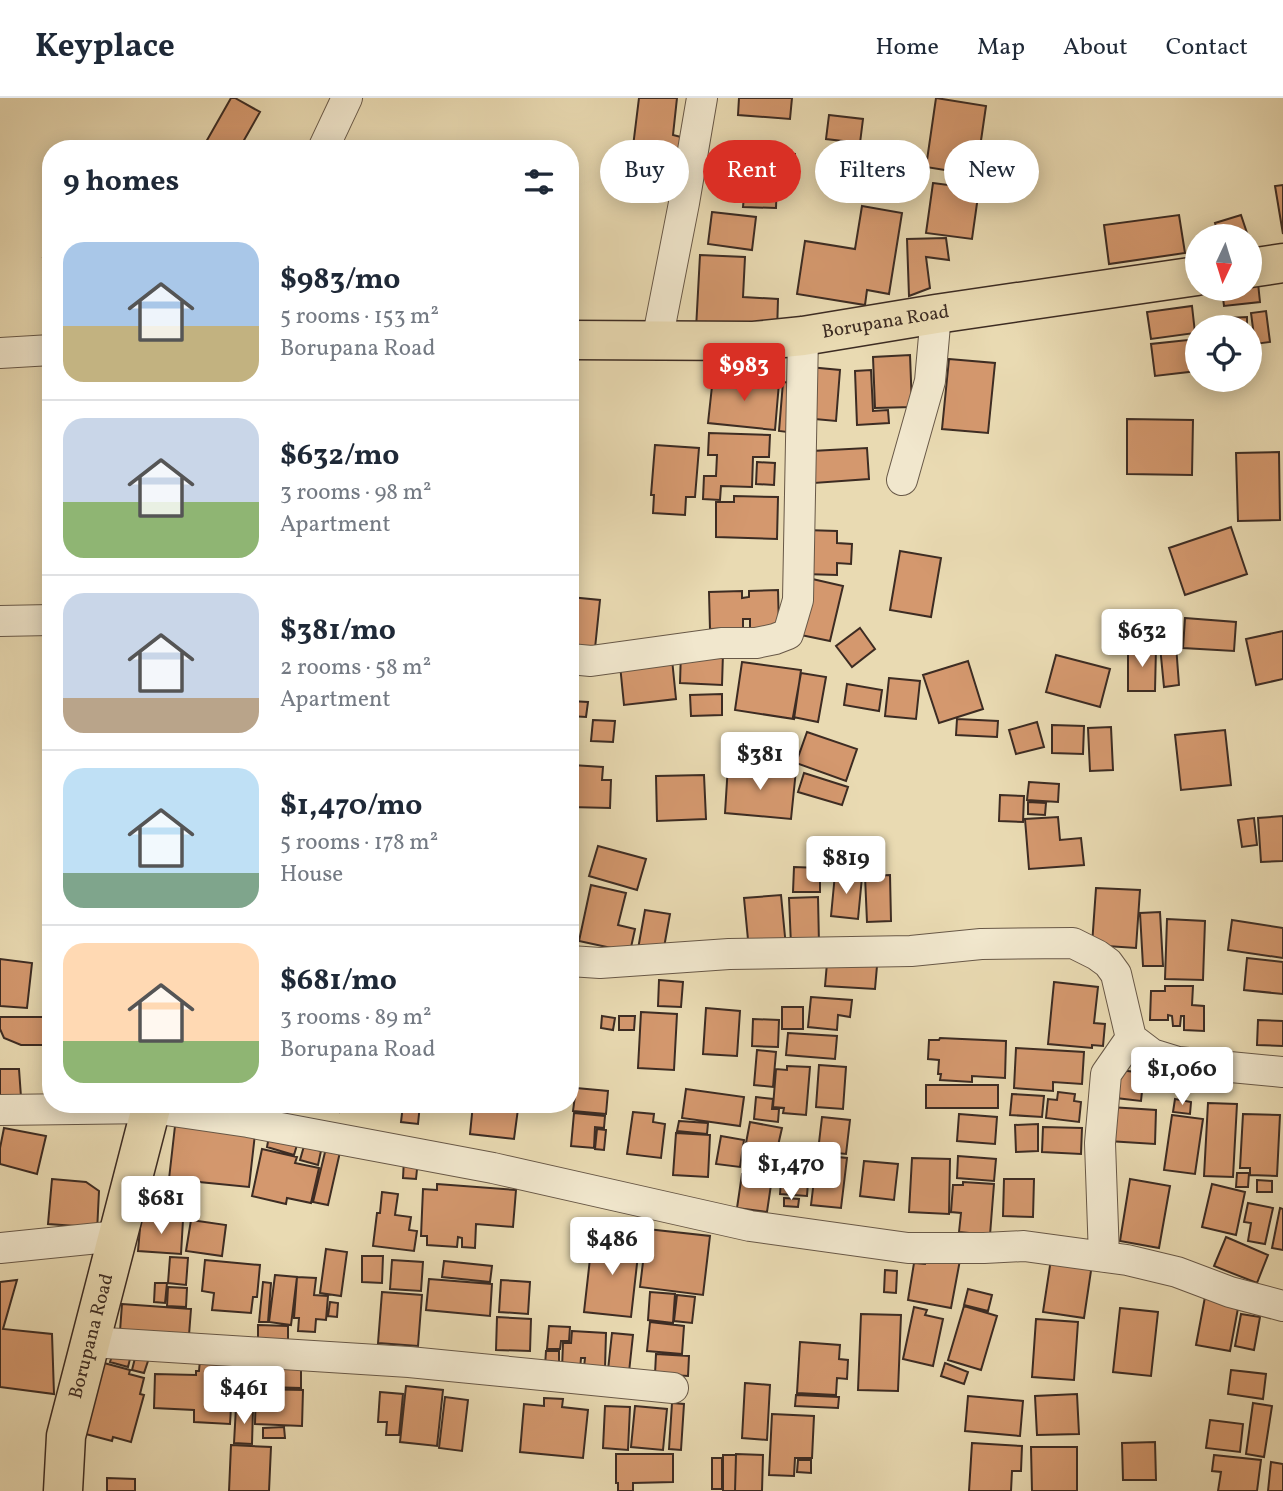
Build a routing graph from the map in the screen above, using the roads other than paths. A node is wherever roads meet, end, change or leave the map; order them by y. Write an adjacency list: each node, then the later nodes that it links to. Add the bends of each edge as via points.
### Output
1 (348, 98): 3 (street)
2 (702, 98): 10 (street)
3 (327, 140)
4 (1283, 264): 5 (main road)
5 (1262, 267)
6 (1185, 278): 7 (main road, Borupana Road)
7 (936, 314): 8 (main road, Borupana Road); 13 (street, via 930,381)
8 (803, 335): 10 (main road, Borupana Road, via 754,341); 16 (street, via 798,600 789,634 756,643)
9 (579, 340): 10 (main road, Borupana Road)
10 (657, 341)
11 (42, 351): 12 (street)
12 (0, 353)
13 (902, 480)
14 (42, 620): 15 (street)
15 (0, 621)
16 (579, 660)
17 (579, 962): 18 (street, via 1073,943 1097,955 1116,974)
18 (1131, 1038): 19 (street, via 1152,1054 1178,1062); 26 (street, via 1106,1074 1100,1143)
19 (1283, 1072)
20 (42, 1109): 21 (street)
21 (0, 1110)
22 (150, 1113): 24 (main road, Borupana Road)
23 (194, 1113): 26 (street, via 493,1168 750,1226 908,1248 1024,1247)
24 (118, 1236): 25 (street); 28 (main road, Borupana Road)
25 (0, 1248)
26 (1104, 1257): 27 (street, via 1177,1272)
27 (1283, 1306)
28 (90, 1342): 29 (street, via 409,1362); 30 (main road, Borupana Road, via 66,1436)
29 (673, 1388)
30 (63, 1491)

